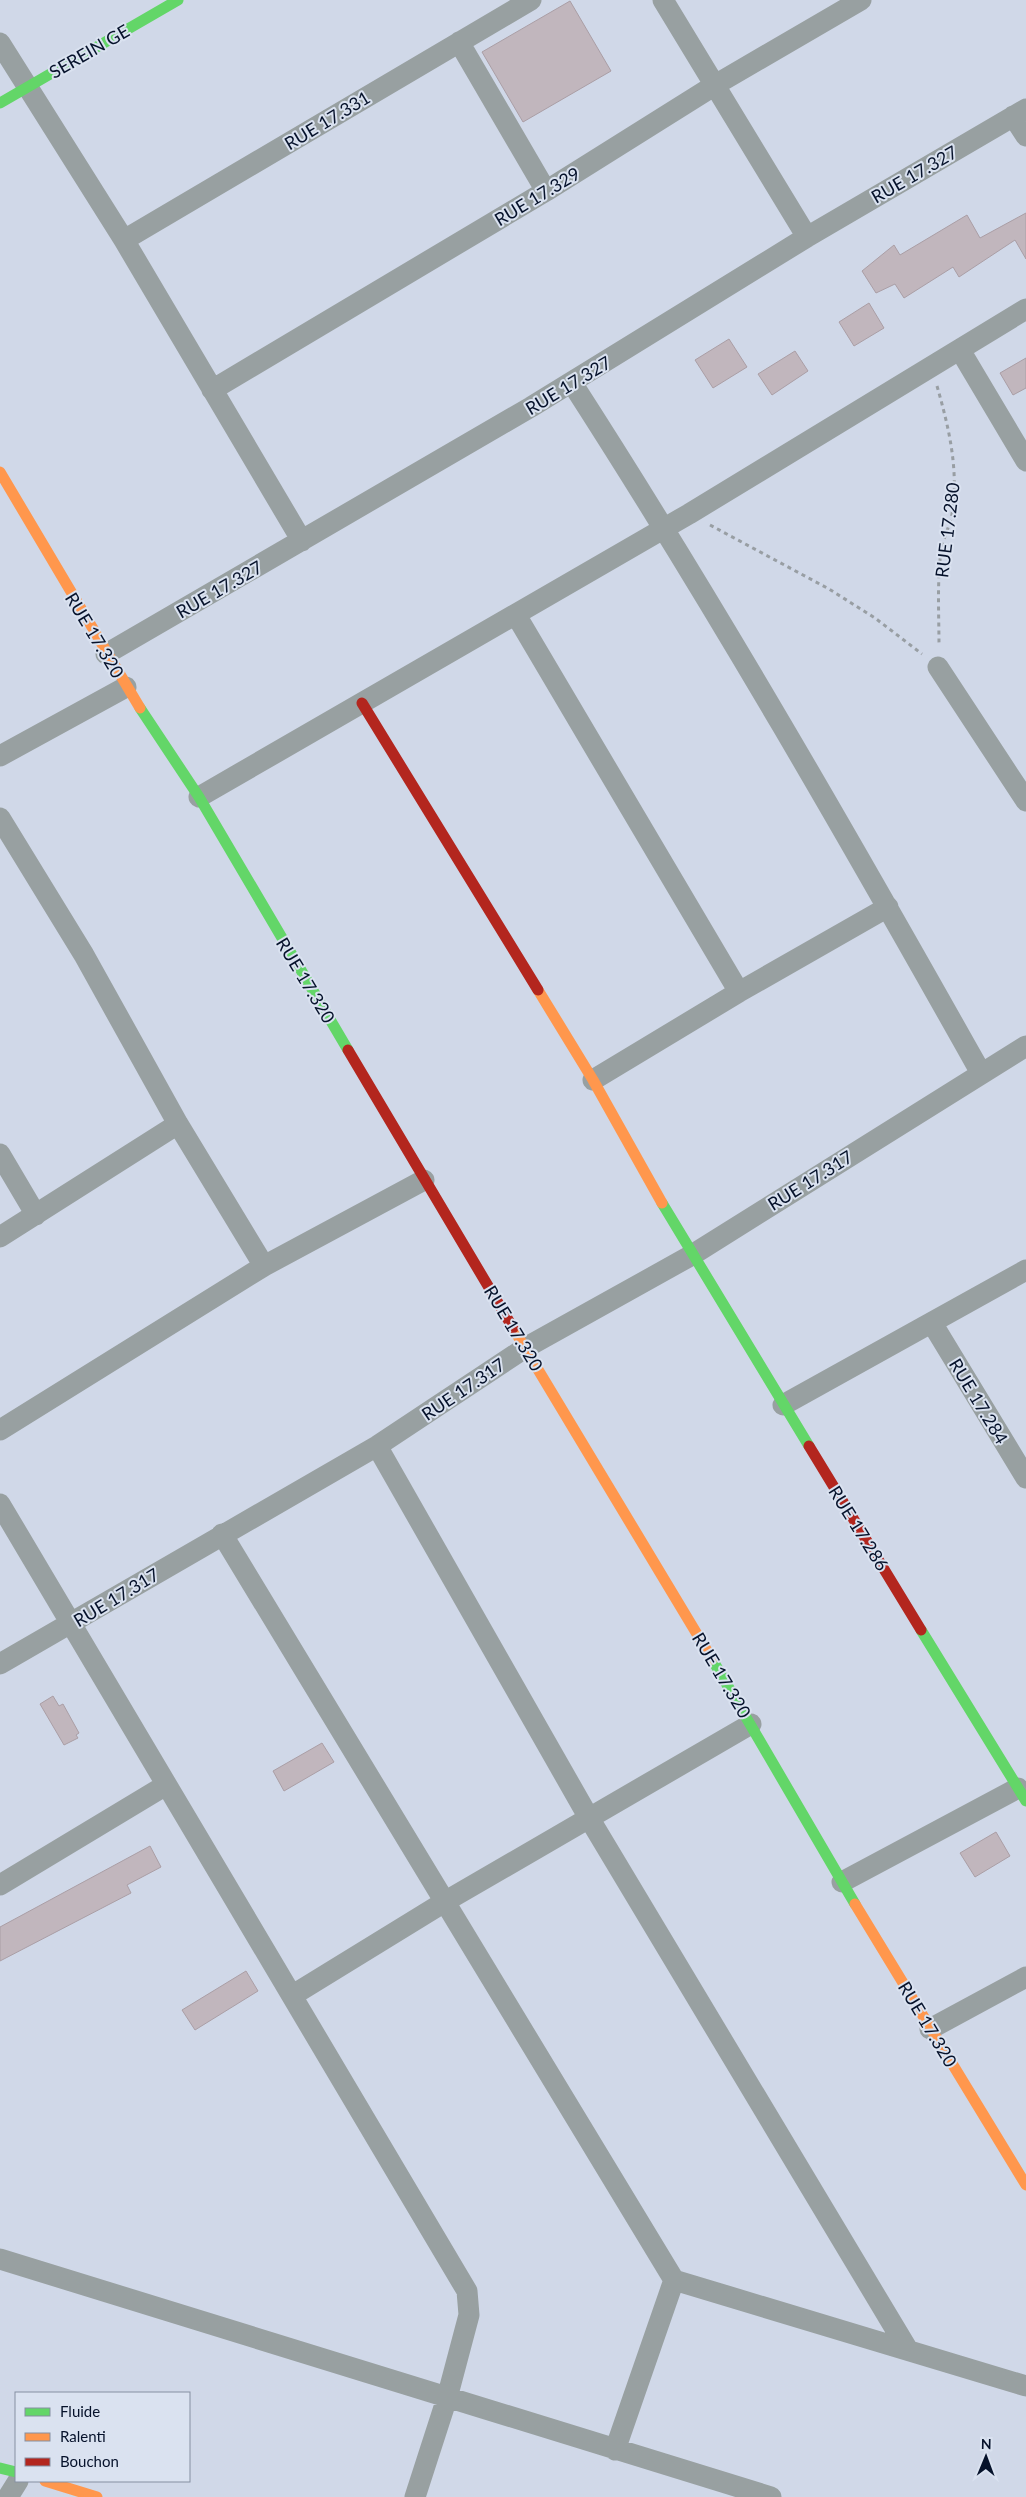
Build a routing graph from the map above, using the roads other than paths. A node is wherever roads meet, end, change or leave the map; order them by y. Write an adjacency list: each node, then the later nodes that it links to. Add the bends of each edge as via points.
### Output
1 (178, 0): 8 (street, SEREIN GE)
2 (531, 0): 5 (street, RUE 17.331)
3 (663, 0): 7 (street)
4 (862, 0): 7 (street, RUE 17.329)
5 (459, 42): 12 (street); 14 (street, RUE 17.331)
6 (0, 43): 8 (street)
7 (715, 85): 12 (street, RUE 17.329); 13 (street)
8 (27, 87): 9 (street, SEREIN GE); 14 (street)
9 (0, 103)
10 (1020, 112): 11 (street); 13 (street, RUE 17.327)
11 (1026, 136)
12 (546, 191): 18 (street, RUE 17.329)
13 (807, 236): 17 (street, RUE 17.327)
14 (124, 240): 18 (street)
15 (1026, 308): 16 (street)
16 (960, 350): 19 (street); 21 (street)
17 (572, 383): 21 (street); 22 (street, RUE 17.327)
18 (212, 390): 22 (street)
19 (1026, 461)
20 (0, 472): 24 (street, RUE 17.320)
21 (665, 528): 23 (street); 32 (street)
22 (302, 541): 24 (street, RUE 17.327)
23 (516, 615): 27 (street); 33 (street)
24 (106, 654): 26 (street, RUE 17.320)
25 (938, 667): 30 (street)
26 (126, 688): 28 (street); 29 (street, RUE 17.320)
27 (362, 703): 29 (street); 36 (street, RUE 17.286)
28 (0, 756)
29 (199, 797): 39 (street, RUE 17.320)
30 (1026, 801)
31 (0, 818): 37 (street, via 84,955)
32 (888, 907): 33 (street); 35 (street)
33 (739, 992): 36 (street)
34 (1026, 1046): 35 (street, RUE 17.317)
35 (981, 1073): 42 (street, RUE 17.317)
36 (593, 1080): 42 (street, RUE 17.286)
37 (178, 1124): 40 (street); 43 (street)
38 (0, 1154): 40 (street)
39 (424, 1180): 43 (street); 46 (street, RUE 17.320)
40 (36, 1215): 41 (street)
41 (0, 1237)
42 (692, 1255): 46 (street, RUE 17.317); 47 (street, RUE 17.286)
43 (264, 1266): 48 (street)
44 (1026, 1270): 45 (street)
45 (932, 1323): 47 (street); 50 (street, RUE 17.284)
46 (525, 1348): 49 (street, RUE 17.317); 55 (street, RUE 17.320)
47 (783, 1405): 57 (street, RUE 17.286)
48 (0, 1430)
49 (377, 1446): 52 (street, RUE 17.317); 58 (street)
50 (1026, 1478)
51 (0, 1504): 53 (street)
52 (222, 1534): 53 (street, RUE 17.317); 61 (street)
53 (71, 1624): 54 (street, RUE 17.317); 56 (street)
54 (0, 1664)
55 (752, 1724): 58 (street); 59 (street, RUE 17.320)
56 (166, 1785): 60 (street); 63 (street)
57 (1022, 1795): 59 (street)
58 (590, 1818): 61 (street); 68 (street)
59 (842, 1882): 64 (street, RUE 17.320)
60 (0, 1885)
61 (446, 1901): 63 (street); 67 (street)
62 (1026, 1977): 64 (street)
63 (293, 1995): 70 (street, via 467,2291 469,2315)
64 (930, 2029): 65 (street, RUE 17.320)
65 (1026, 2186)
66 (0, 2259): 70 (street)
67 (674, 2280): 68 (street); 71 (street)
68 (908, 2350): 69 (street)
69 (1026, 2386)
70 (448, 2398): 71 (street); 78 (street)
71 (614, 2450): 79 (street)
72 (0, 2468): 73 (street)
73 (15, 2472)
74 (17, 2482): 76 (street)
75 (48, 2482): 77 (street)
76 (8, 2497)
77 (97, 2497)
78 (415, 2497)
79 (771, 2497)

